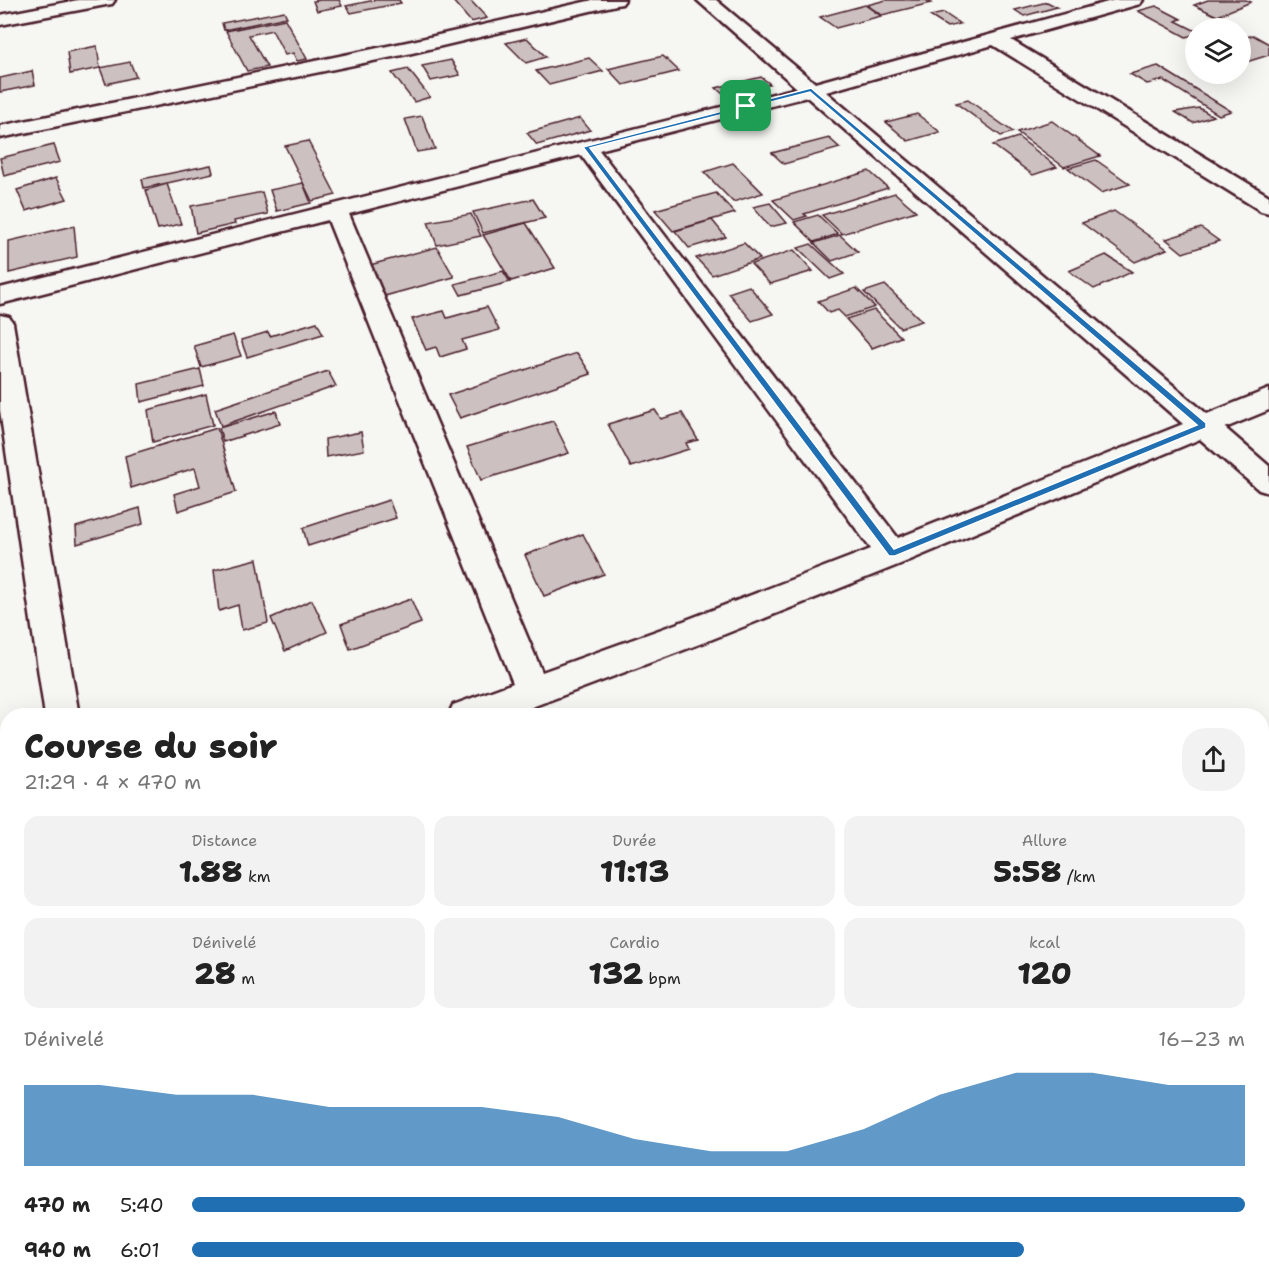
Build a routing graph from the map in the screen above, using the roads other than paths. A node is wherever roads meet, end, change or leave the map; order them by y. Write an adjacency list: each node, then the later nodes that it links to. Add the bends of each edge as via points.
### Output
1 (106, 0): 5 (street)
2 (616, 0): 8 (street, via 412,47)
3 (706, 0): 7 (street)
4 (1134, 0): 6 (street)
5 (0, 20)
6 (996, 39): 7 (street); 10 (street)
7 (811, 90): 9 (street); 15 (street)
8 (0, 132)
9 (586, 147): 11 (street); 17 (street)
10 (1269, 206)
11 (336, 211): 12 (street); 18 (street)
12 (0, 296)
13 (0, 323): 19 (street)
14 (1269, 399): 15 (street)
15 (1203, 426): 16 (street); 17 (street)
16 (1269, 482)
17 (892, 554): 18 (street)
18 (533, 691): 20 (street)
19 (61, 708)
20 (487, 708)

